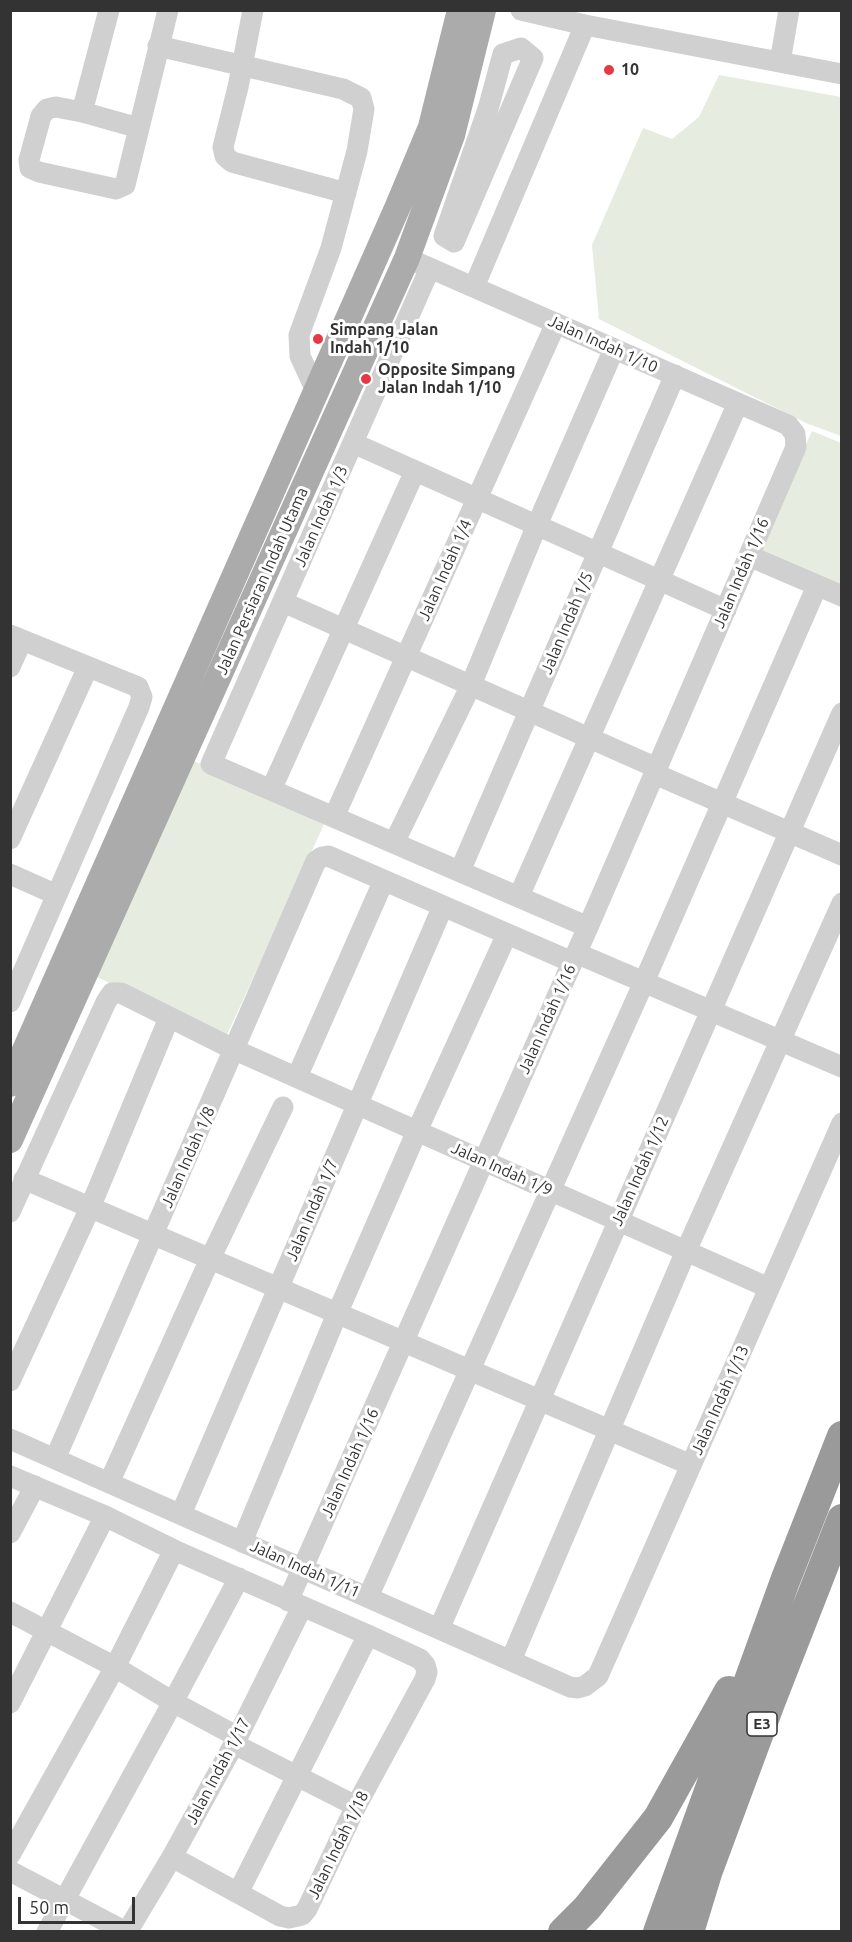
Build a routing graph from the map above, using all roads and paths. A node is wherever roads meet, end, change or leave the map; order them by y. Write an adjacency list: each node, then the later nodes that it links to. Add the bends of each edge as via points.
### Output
1 (109, 10): 13 (street)
2 (168, 10): 9 (street)
3 (253, 10): 11 (street)
4 (460, 10): 18 (main road, Jalan Persiaran Indah Utama, via 431,127)
5 (483, 10): 19 (main road, Jalan Persiaran Indah Utama)
6 (521, 10): 8 (street)
7 (789, 10): 10 (street)
8 (585, 25): 10 (street); 16 (street)
9 (158, 46): 11 (street); 14 (street)
10 (780, 62): 12 (street)
11 (241, 65): 17 (street, via 223,147 225,156 232,162); 17 (street, via 343,89 361,98 364,109)
12 (842, 74)
13 (82, 112): 14 (street); 14 (street, via 47,109 41,116 30,168 116,189 125,185)
14 (139, 128)
15 (503, 131): 15 (street, via 459,232 454,242 444,236 503,54 520,48 533,58); 16 (street)
16 (534, 143): 20 (street)
17 (346, 193): 25 (street, via 331,248 299,335 300,356)
18 (398, 206): 19 (main road, via 395,237 399,247); 21 (main road, Jalan Persiaran Indah Utama)
19 (418, 263): 20 (street, Jalan Indah 1/10); 21 (main road, via 393,260 383,265); 28 (street, Jalan Indah 1/3); 79 (main road, Jalan Persiaran Indah Utama)
20 (474, 287): 22 (street, Jalan Indah 1/10)
21 (358, 295): 25 (main road, Jalan Persiaran Indah Utama)
22 (556, 323): 23 (street, Jalan Indah 1/10); 30 (street, Jalan Indah 1/4)
23 (614, 349): 24 (street, Jalan Indah 1/10); 31 (street)
24 (675, 375): 26 (street, Jalan Indah 1/10); 32 (street, Jalan Indah 1/5)
25 (316, 391): 74 (main road, Jalan Persiaran Indah Utama)
26 (738, 403): 27 (street, Jalan Indah 1/10, via 788,425); 34 (street)
27 (795, 434): 33 (street, Jalan Indah 1/16, via 796,447)
28 (353, 443): 29 (street); 37 (street, Jalan Indah 1/3)
29 (415, 471): 30 (street); 39 (street)
30 (477, 499): 31 (street); 41 (street, Jalan Indah 1/4)
31 (537, 525): 32 (street); 44 (street)
32 (598, 553): 34 (street); 45 (street, Jalan Indah 1/5)
33 (749, 556): 35 (street); 38 (street, Jalan Indah 1/16)
34 (660, 580): 38 (street); 47 (street)
35 (817, 586): 36 (street); 50 (street)
36 (842, 596)
37 (283, 602): 39 (street); 49 (street, Jalan Indah 1/3, via 211,764)
38 (726, 610): 48 (street, Jalan Indah 1/16)
39 (344, 629): 41 (street); 49 (street)
40 (16, 638): 42 (street); 43 (street)
41 (406, 657): 44 (street); 51 (street, Jalan Indah 1/4)
42 (10, 667)
43 (88, 667): 53 (street); 59 (street, via 138,687 142,697)
44 (471, 685): 45 (street); 54 (street)
45 (529, 711): 47 (street); 56 (street, Jalan Indah 1/5)
46 (842, 713): 52 (street, Jalan Indah 1/12)
47 (590, 738): 48 (street); 60 (street)
48 (656, 771): 50 (street); 63 (street, Jalan Indah 1/16)
49 (271, 790): 51 (street)
50 (723, 803): 52 (street); 66 (street)
51 (334, 817): 54 (street)
52 (789, 832): 55 (street); 68 (street, Jalan Indah 1/12)
53 (10, 839)
54 (394, 843): 56 (street)
55 (842, 855)
56 (460, 871): 60 (street)
57 (10, 874): 59 (street)
58 (384, 880): 62 (street); 71 (street, Jalan Indah 1/8, via 328,856 316,861); 73 (street)
59 (57, 895): 67 (street)
60 (519, 896): 63 (street)
61 (842, 903): 70 (street)
62 (443, 906): 64 (street); 75 (street, Jalan Indah 1/7)
63 (588, 927): 65 (street, Jalan Indah 1/16)
64 (507, 934): 65 (street); 78 (street)
65 (574, 958): 66 (street); 80 (street, Jalan Indah 1/16)
66 (644, 981): 68 (street); 82 (street)
67 (10, 1002)
68 (711, 1010): 70 (street); 85 (street, Jalan Indah 1/12)
69 (169, 1018): 71 (street, Jalan Indah 1/9); 81 (street, Jalan Indah 1/9, via 121,993 112,993); 83 (street)
70 (780, 1040): 72 (street); 87 (street)
71 (235, 1050): 73 (street, Jalan Indah 1/9); 86 (street, Jalan Indah 1/8)
72 (842, 1067)
73 (297, 1077): 75 (street, Jalan Indah 1/9)
74 (10, 1084)
75 (358, 1105): 78 (street, Jalan Indah 1/9); 89 (street, Jalan Indah 1/7)
76 (283, 1107): 88 (street)
77 (842, 1124): 90 (street, Jalan Indah 1/13)
78 (417, 1131): 80 (street, Jalan Indah 1/9); 91 (street)
79 (10, 1140)
80 (483, 1160): 82 (street, Jalan Indah 1/9); 92 (street, Jalan Indah 1/16)
81 (24, 1179): 83 (street); 84 (street)
82 (552, 1191): 85 (street, Jalan Indah 1/9); 93 (street)
83 (90, 1208): 86 (street); 94 (street)
84 (10, 1212)
85 (619, 1221): 87 (street, Jalan Indah 1/9); 95 (street, Jalan Indah 1/12)
86 (153, 1235): 88 (street); 99 (street, Jalan Indah 1/8)
87 (686, 1251): 90 (street, Jalan Indah 1/9); 96 (street)
88 (210, 1259): 89 (street); 102 (street)
89 (278, 1288): 91 (street); 104 (street, Jalan Indah 1/7)
90 (769, 1288): 100 (street, Jalan Indah 1/13)
91 (338, 1314): 92 (street); 108 (street)
92 (404, 1342): 93 (street); 110 (street, Jalan Indah 1/16)
93 (471, 1371): 95 (street); 113 (street)
94 (10, 1381)
95 (540, 1400): 96 (street); 116 (street, Jalan Indah 1/12)
96 (609, 1430): 100 (street); 119 (street)
97 (842, 1436): 112 (highway, E3)
98 (10, 1439): 99 (street, Jalan Indah 1/11)
99 (55, 1459): 102 (street, Jalan Indah 1/11)
100 (691, 1465): 121 (street, Jalan Indah 1/13)
101 (10, 1476): 103 (street)
102 (109, 1483): 104 (street, Jalan Indah 1/11)
103 (35, 1486): 105 (street); 107 (street)
104 (181, 1515): 108 (street, Jalan Indah 1/11)
105 (105, 1516): 109 (street); 117 (street)
106 (842, 1519): 136 (highway, E3, via 766,1713)
107 (10, 1533)
108 (242, 1542): 110 (street, Jalan Indah 1/11)
109 (174, 1550): 111 (street); 120 (street)
110 (303, 1569): 113 (street, Jalan Indah 1/11); 114 (street, Jalan Indah 1/16)
111 (239, 1578): 114 (street); 122 (street)
112 (784, 1581): 134 (highway, via 743,1665 658,1818 587,1908); 135 (highway, E3)
113 (368, 1597): 116 (street, Jalan Indah 1/11)
114 (295, 1604): 118 (street); 124 (street, Jalan Indah 1/17)
115 (10, 1612): 117 (street)
116 (439, 1629): 119 (street, Jalan Indah 1/11)
117 (47, 1632): 120 (street); 123 (street)
118 (368, 1635): 125 (street); 126 (street, Jalan Indah 1/18, via 420,1659 427,1672)
119 (511, 1660): 121 (street, Jalan Indah 1/11, via 570,1687 585,1686)
120 (115, 1667): 122 (street); 127 (street)
121 (598, 1676)
122 (173, 1702): 124 (street); 131 (street)
123 (10, 1703)
124 (236, 1741): 125 (street); 128 (street, Jalan Indah 1/17)
125 (296, 1776): 126 (street); 130 (street)
126 (356, 1806): 130 (street, Jalan Indah 1/18, via 302,1915 280,1916)
127 (10, 1855)
128 (172, 1857): 130 (street, Jalan Indah 1/18); 133 (street, Jalan Indah 1/17)
129 (10, 1871): 131 (street)
130 (238, 1893)
131 (64, 1899): 132 (street); 133 (street)
132 (47, 1932)
133 (127, 1932)
134 (563, 1932)
135 (658, 1932)
136 (688, 1932)

